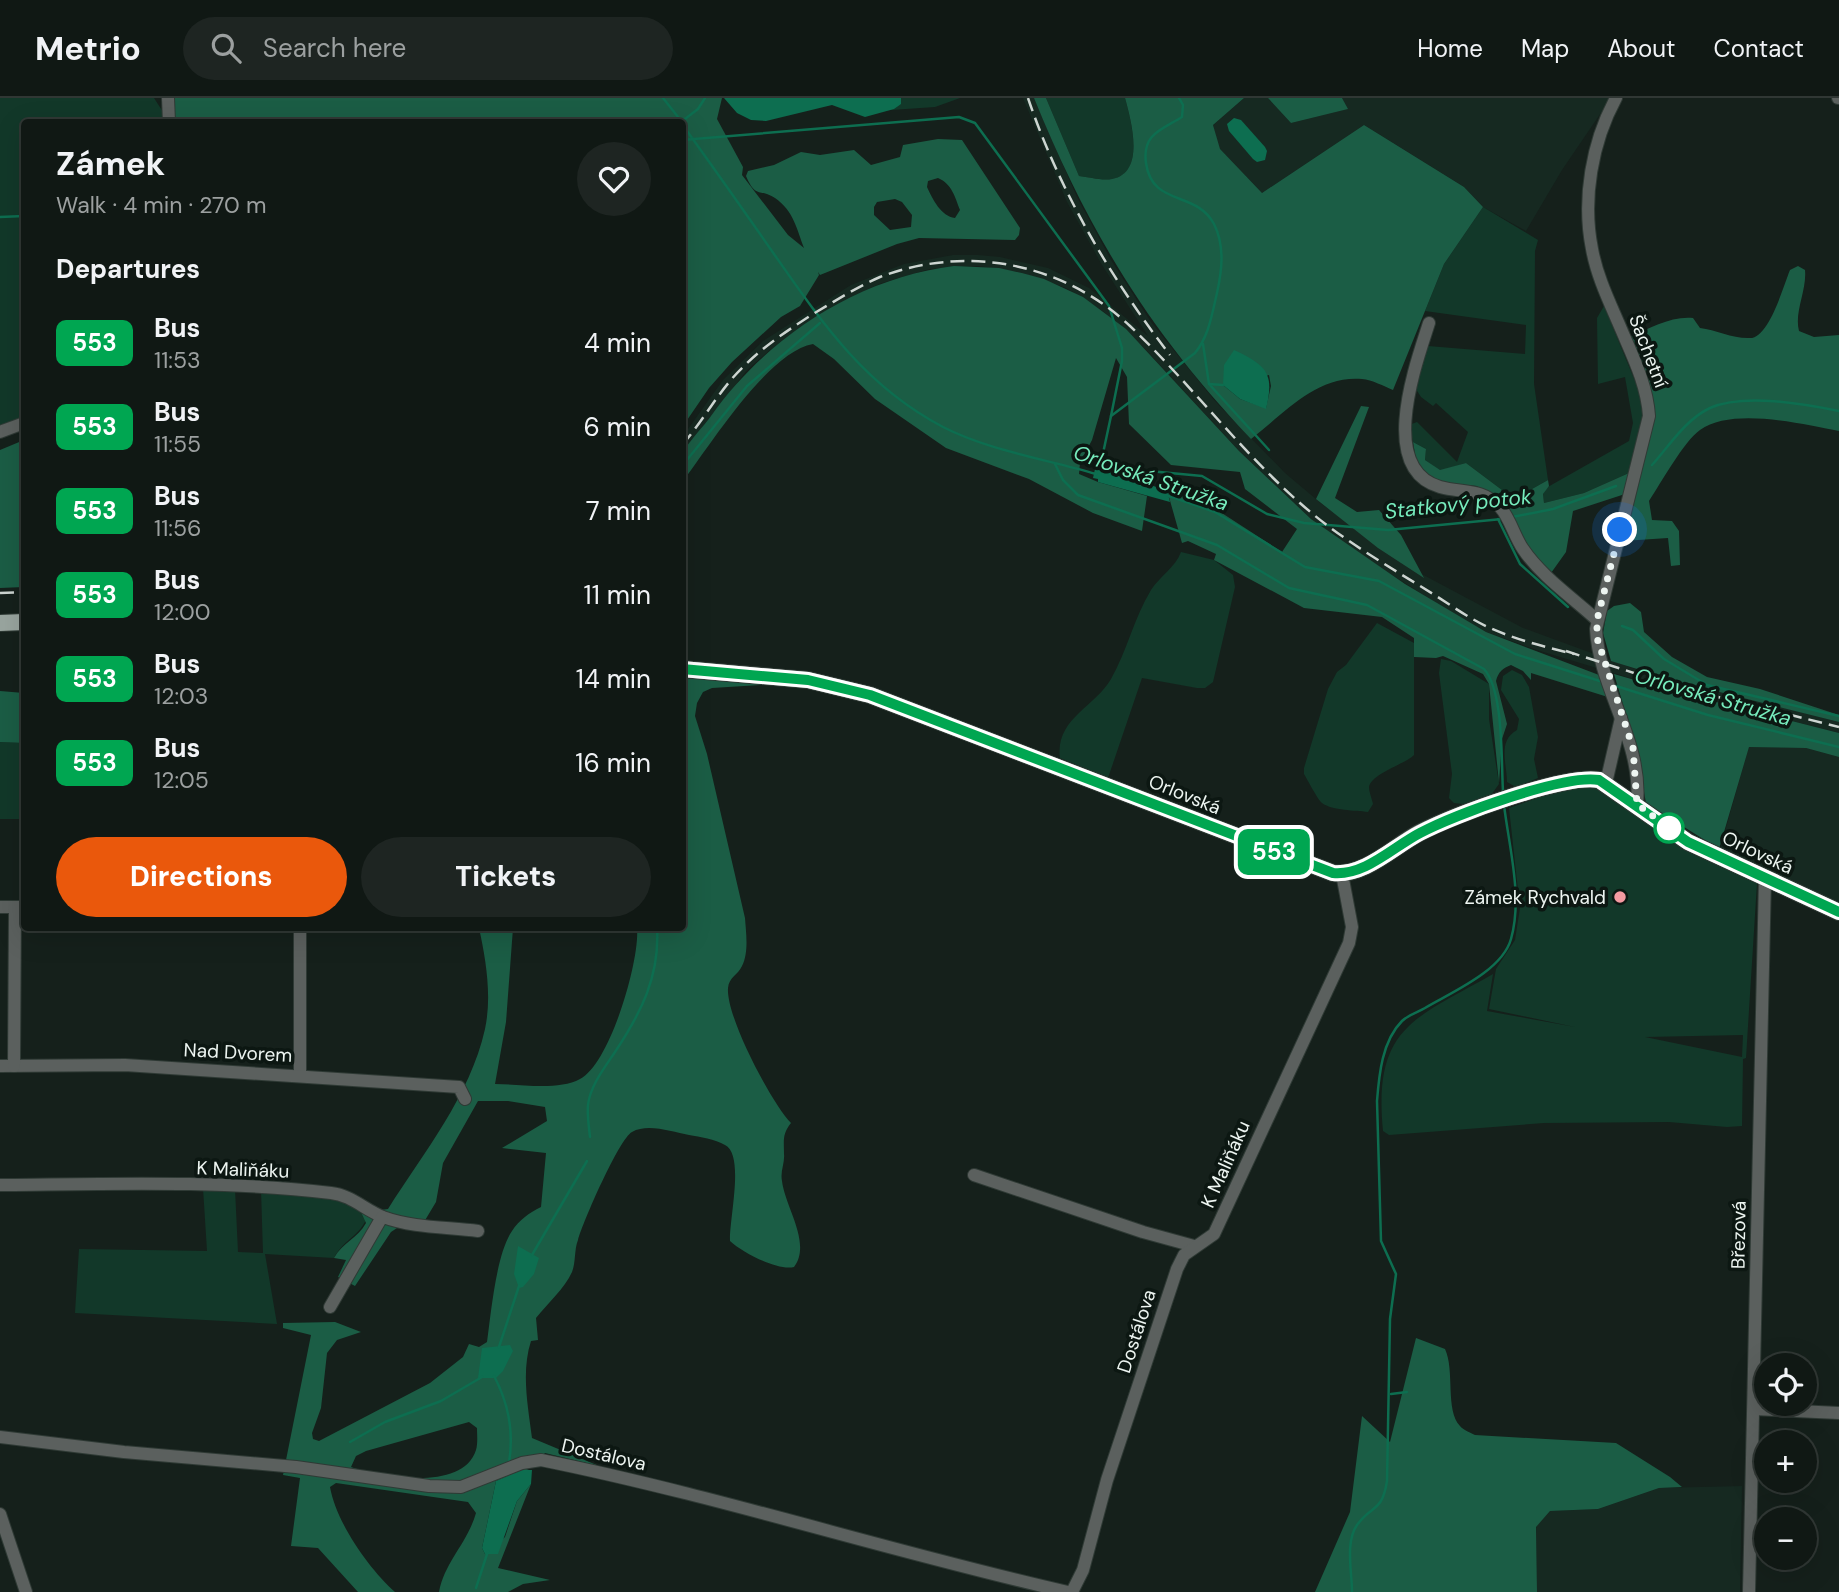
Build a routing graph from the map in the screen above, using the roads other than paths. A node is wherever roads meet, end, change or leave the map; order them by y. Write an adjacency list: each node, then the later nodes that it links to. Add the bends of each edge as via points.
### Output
1 (168, 98): 3 (street)
2 (1616, 98): 7 (street, Šachetní, via 1597,140 1592,165 1591,248 1642,381 1649,416)
3 (169, 119)
4 (1429, 323): 7 (street, via 1406,406 1412,466 1438,486 1484,495 1506,518 1532,561)
5 (21, 423): 6 (street)
6 (0, 432)
7 (1597, 620): 11 (street, Šachetní, via 1599,649)
8 (21, 622): 9 (main road)
9 (0, 623)
10 (686, 669): 14 (main road, Orlovská, via 808,680 870,695 1313,867)
11 (1621, 717): 12 (street); 13 (street, Šachetní, via 1633,748)
12 (1606, 783): 13 (main road, Orlovská); 14 (main road, Orlovská, via 1587,778 1568,781 1440,823 1373,862)
13 (1637, 804): 15 (main road, Orlovská, via 1688,842)
14 (1342, 874): 28 (street, K Maliňáku, via 1352,927 1349,943 1214,1234)
15 (1765, 878): 18 (main road, Orlovská); 30 (street, Březová)
16 (0, 907): 17 (street)
17 (20, 907): 21 (street)
18 (1839, 912)
19 (300, 931): 22 (street)
20 (0, 1066): 21 (street, Nad Dvorem)
21 (14, 1066): 22 (street, Nad Dvorem, via 125,1065)
22 (300, 1075): 23 (street, Nad Dvorem, via 459,1087)
23 (465, 1099)
24 (974, 1175): 28 (street)
25 (0, 1185): 26 (street, K Maliňáku, via 247,1187 334,1193)
26 (382, 1217): 27 (street, K Maliňáku, via 411,1225); 29 (street)
27 (478, 1231)
28 (1194, 1246): 37 (street, Dostálova, via 1177,1269 1107,1480 1083,1570)
29 (330, 1307)
30 (1755, 1353)
31 (1754, 1409): 38 (street, Březová)
32 (1817, 1412): 33 (street)
33 (1839, 1413)
34 (0, 1437): 37 (street, Dostálova, via 296,1467 429,1486 461,1487 541,1460 782,1516 966,1569)
35 (0, 1514): 36 (street)
36 (26, 1592)
37 (1070, 1592)
38 (1749, 1592)

